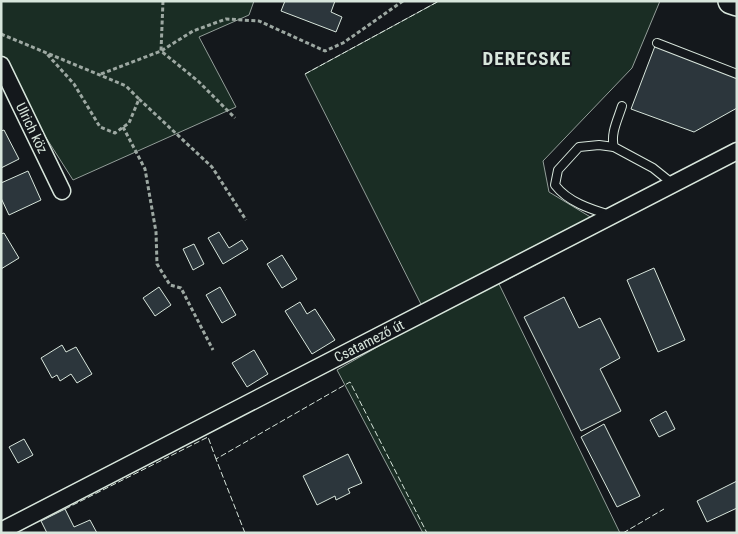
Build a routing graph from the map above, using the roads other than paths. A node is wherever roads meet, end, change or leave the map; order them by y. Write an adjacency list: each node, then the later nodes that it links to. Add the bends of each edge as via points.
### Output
1 (731, 1): 2 (main road)
2 (737, 3)
3 (657, 43): 5 (lane)
4 (1, 65): 10 (street, Ulrich köz)
5 (737, 74)
6 (622, 106): 7 (lane, via 614,130)
7 (614, 147): 9 (lane, via 653,168); 11 (lane, via 579,148 558,170 555,184 562,194 576,202)
8 (737, 151): 9 (street, Csatamező út)
9 (673, 184): 11 (street, Csatamező út)
10 (62, 191)
11 (612, 216): 12 (street, Csatamező út)
12 (24, 527): 13 (street, Csatamező út)
13 (1, 531)

